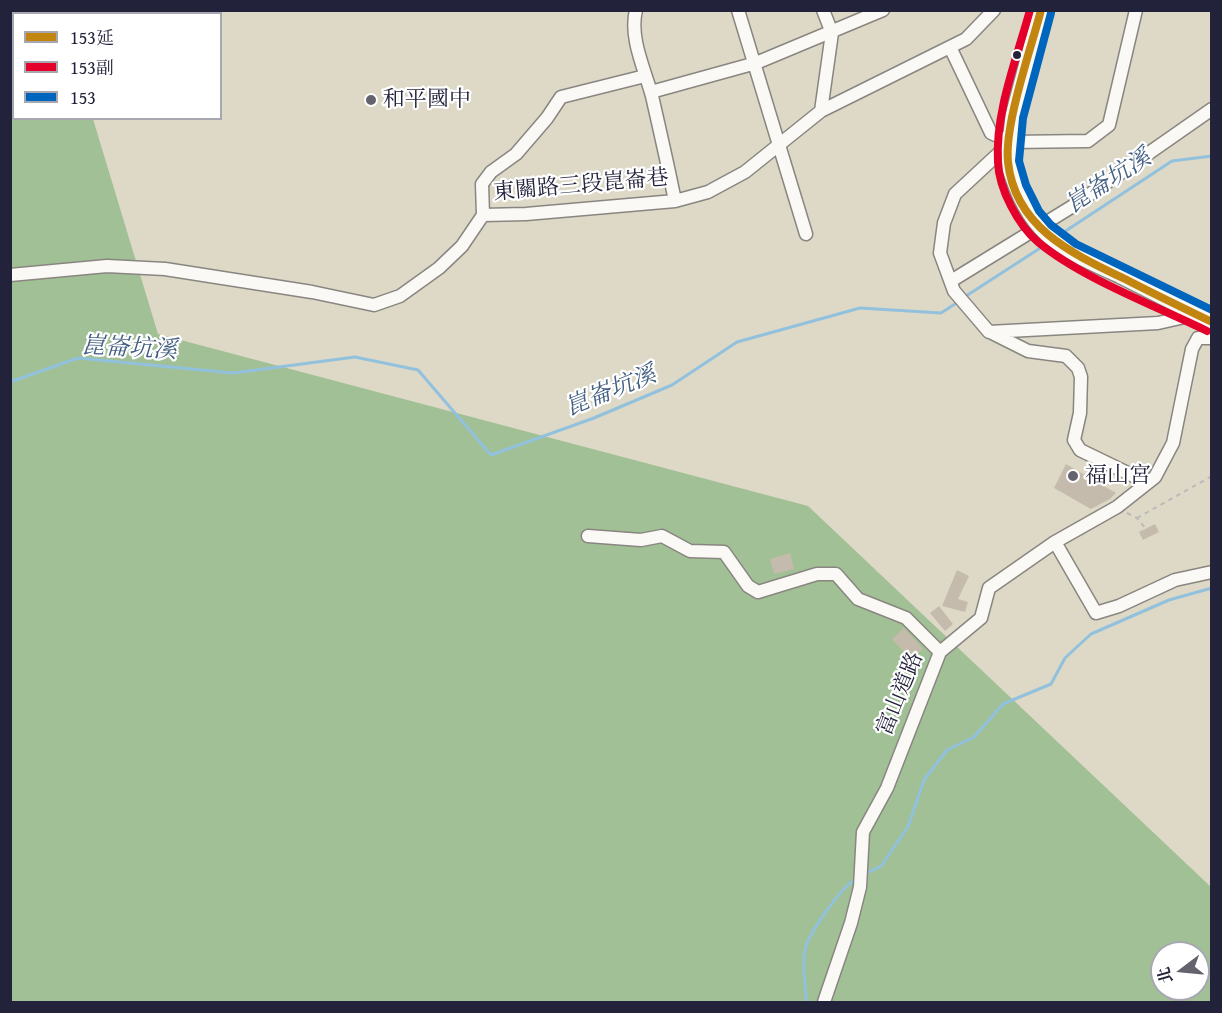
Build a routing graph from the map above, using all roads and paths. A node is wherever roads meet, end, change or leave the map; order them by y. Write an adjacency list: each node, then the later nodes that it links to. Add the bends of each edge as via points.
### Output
1 (636, 10): 11 (street, via 633,21)
2 (738, 10): 10 (street)
3 (823, 10): 8 (street)
4 (883, 10): 8 (street)
5 (994, 10): 9 (street, 東關路三段崑崙巷, via 966,39)
6 (1041, 10): 15 (main road, via 1013,116)
7 (1136, 10): 15 (street, via 1109,125 1088,141)
8 (832, 33): 10 (street); 14 (street)
9 (950, 47): 14 (street, 東關路三段崑崙巷); 15 (street, via 991,133)
10 (756, 63): 12 (street); 16 (street)
11 (645, 76): 12 (street); 18 (street, via 561,97 516,154 491,172 482,184)
12 (651, 92): 17 (street)
13 (1212, 109): 21 (street, via 1073,206)
14 (821, 111): 16 (street, 東關路三段崑崙巷)
15 (1011, 142): 21 (street, via 955,194 944,223 940,253); 22 (main road, bridge, via 1008,162 1016,189 1030,217 1044,233 1071,253)
16 (780, 145): 17 (street, 東關路三段崑崙巷, via 737,177 708,192); 19 (street)
17 (675, 201): 18 (street, 東關路三段崑崙巷)
18 (483, 215): 20 (street, 東關路三段崑崙巷, via 462,246 439,268 400,296 374,306 165,269 106,266)
19 (806, 234)
20 (10, 275)
21 (951, 281): 23 (street, via 954,291)
22 (1205, 318): 23 (street)
23 (988, 332): 26 (street, via 1028,351 1066,356 1078,368 1080,377 1080,413 1074,440 1080,450)
24 (1212, 338): 26 (street, 富山道路, via 1198,338 1192,350 1173,443 1155,477)
25 (1212, 477): 28 (path)
26 (1146, 483): 27 (street, 富山道路)
27 (1117, 507): 28 (path); 31 (street, 富山道路)
28 (1137, 518): 29 (path)
29 (1146, 529)
30 (588, 536): 33 (street, via 641,540 662,536 690,551 724,552 748,586 758,592 817,574 836,574 858,599 906,618)
31 (1055, 542): 32 (street, via 1096,613 1175,580); 33 (street, 富山道路, via 989,588 981,618)
32 (1212, 572)
33 (940, 652): 34 (street, 富山道路, via 887,788 864,832 860,887 852,922)
34 (824, 1002)

